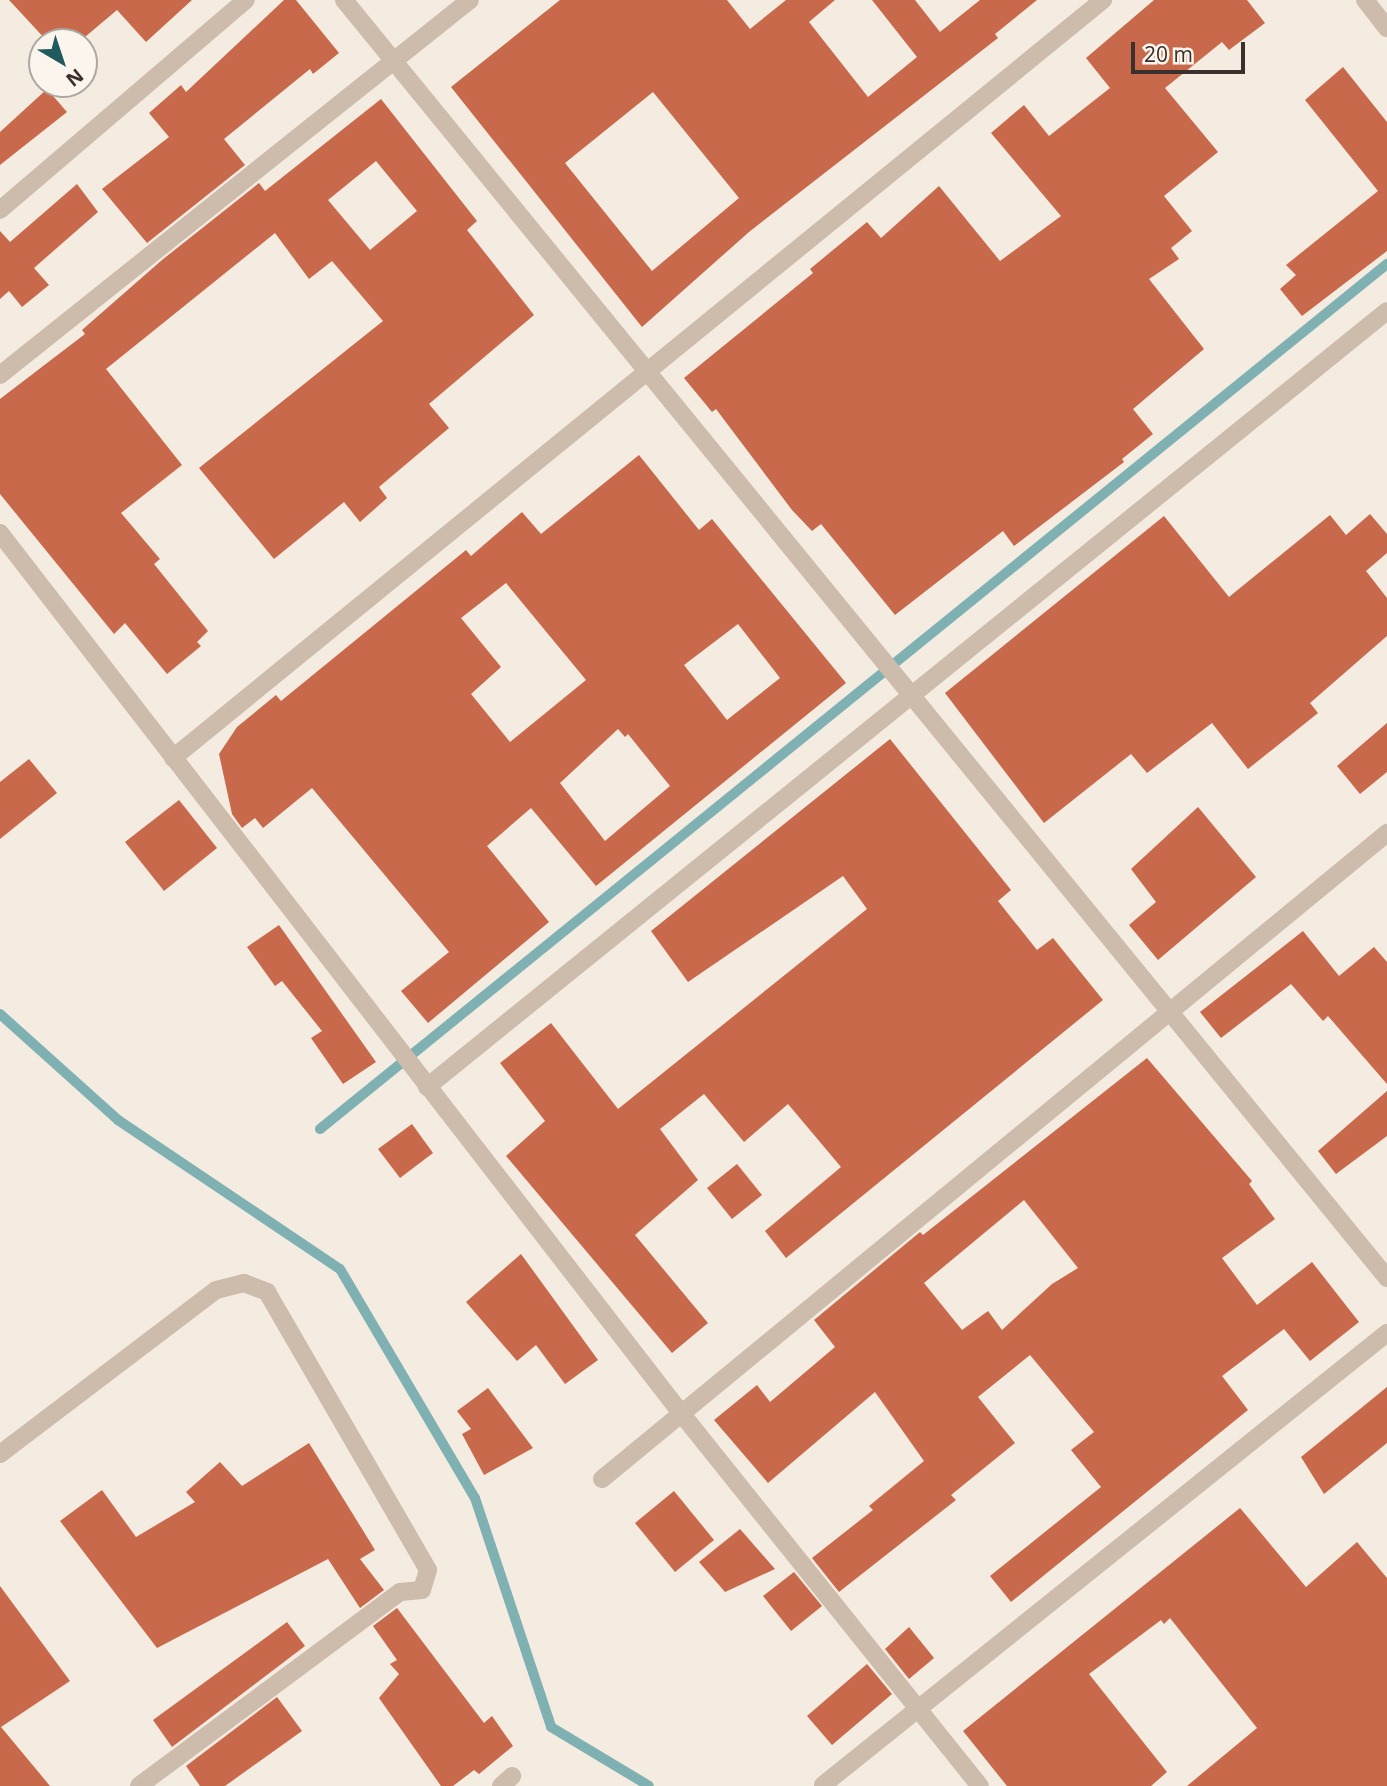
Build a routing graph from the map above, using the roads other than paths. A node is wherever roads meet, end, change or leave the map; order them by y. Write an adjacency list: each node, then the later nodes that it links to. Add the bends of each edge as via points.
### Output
1 (246, 0): 8 (street)
2 (344, 0): 7 (street)
3 (470, 0): 7 (street)
4 (1103, 0): 10 (street)
5 (1365, 0): 6 (street)
6 (1387, 28)
7 (393, 61): 10 (street); 11 (street)
8 (0, 210)
9 (1387, 311): 13 (street)
10 (647, 372): 13 (street); 14 (street)
11 (0, 374)
12 (0, 533): 14 (street)
13 (913, 697): 16 (street); 17 (street)
14 (173, 758): 17 (street)
15 (1387, 833): 16 (street)
16 (1170, 1012): 18 (street); 20 (street)
17 (427, 1087): 20 (street)
18 (1387, 1278)
19 (1387, 1333): 23 (street)
20 (681, 1413): 22 (street); 23 (street)
21 (0, 1454): 25 (street, via 216,1290 244,1283 267,1292 428,1570 422,1590 400,1592)
22 (602, 1479)
23 (920, 1708): 24 (street); 26 (street)
24 (823, 1785)
25 (139, 1786)
26 (980, 1786)

